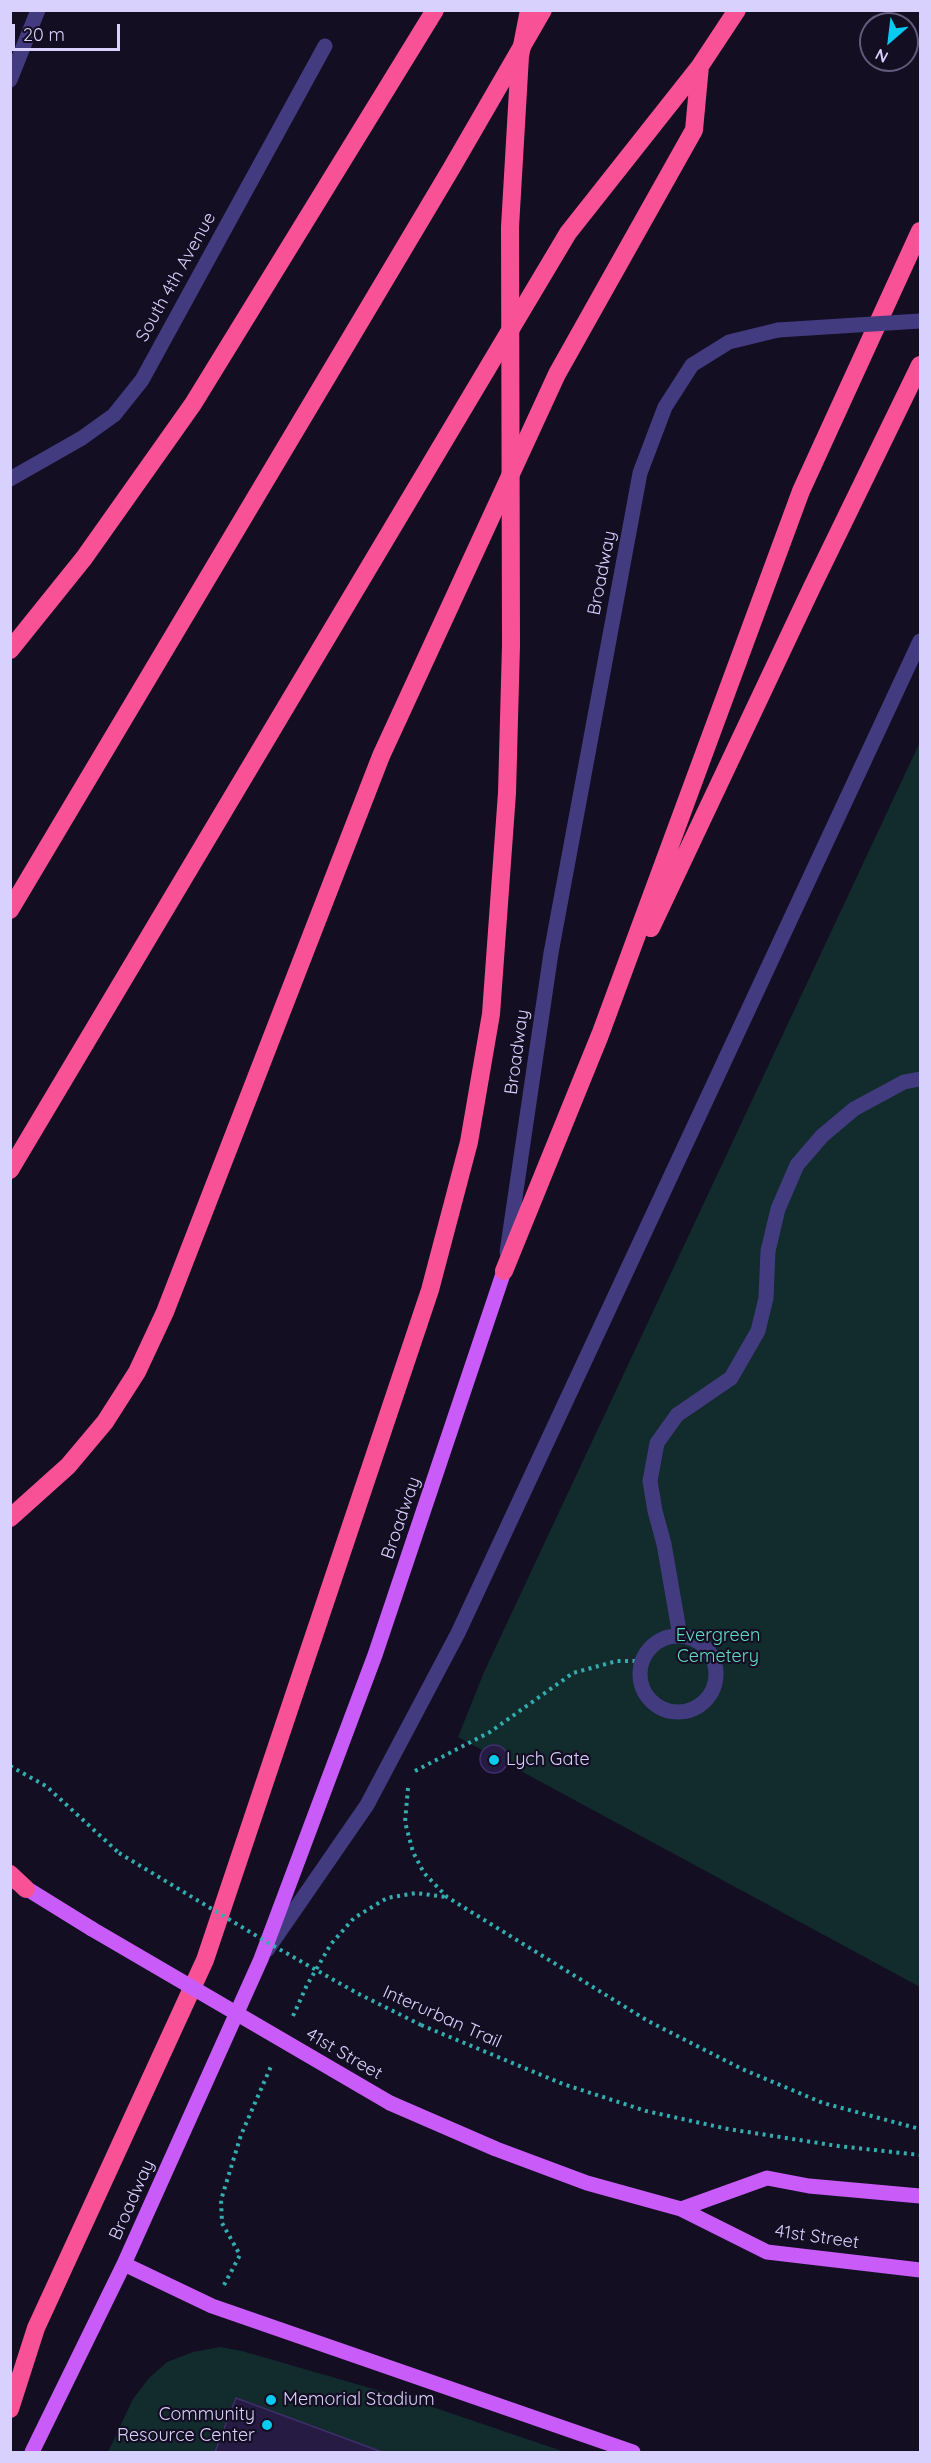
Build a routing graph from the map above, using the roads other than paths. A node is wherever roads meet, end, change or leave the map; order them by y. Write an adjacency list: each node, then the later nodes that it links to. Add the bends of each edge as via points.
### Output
1 (38, 10): 8 (street)
2 (435, 10): 14 (highway, via 193,404 84,558)
3 (529, 10): 29 (highway, bridge, via 520,56 510,227 511,645 507,793 491,1014 469,1142 430,1290 205,1960 36,2328)
4 (543, 10): 15 (highway)
5 (737, 10): 7 (highway)
6 (325, 46): 12 (street, South 4th Avenue, via 142,380 114,415)
7 (700, 66): 18 (highway, via 567,232); 20 (highway, via 694,130 557,374 381,756 182,1269 137,1372 105,1422 68,1466)
8 (10, 80)
9 (921, 231): 16 (highway, via 801,491)
10 (921, 321): 19 (street, Broadway, bridge, via 778,330 729,342 692,364 665,407 640,473 551,953)
11 (921, 365): 16 (highway)
12 (10, 479)
13 (921, 641): 24 (street, Broadway, via 458,1634 367,1805)
14 (10, 650)
15 (10, 910)
16 (600, 1035): 19 (highway)
17 (921, 1079): 21 (street, via 904,1082 854,1109 822,1136 797,1165 778,1209 768,1251 766,1298 758,1331 731,1378 677,1415 657,1443 650,1481)
18 (10, 1170)
19 (504, 1271): 24 (main road, Broadway, via 375,1655)
20 (10, 1518)
21 (680, 1636): 21 (street, via 703,1646 715,1667 712,1692 704,1702 681,1712 657,1706 642,1686 640,1674 642,1661 656,1643)
22 (10, 1874): 23 (highway)
23 (16, 1884): 26 (main road, 41st Street, bridge, via 390,2103 496,2150 587,2183)
24 (261, 1959): 27 (main road, Broadway)
25 (921, 2196): 26 (main road, via 809,2186 767,2178)
26 (681, 2209): 28 (main road, 41st Street, via 767,2252)
27 (124, 2265): 30 (main road, Broadway); 31 (main road, via 212,2306)
28 (921, 2270)
29 (10, 2409)
30 (32, 2452)
31 (633, 2452)

